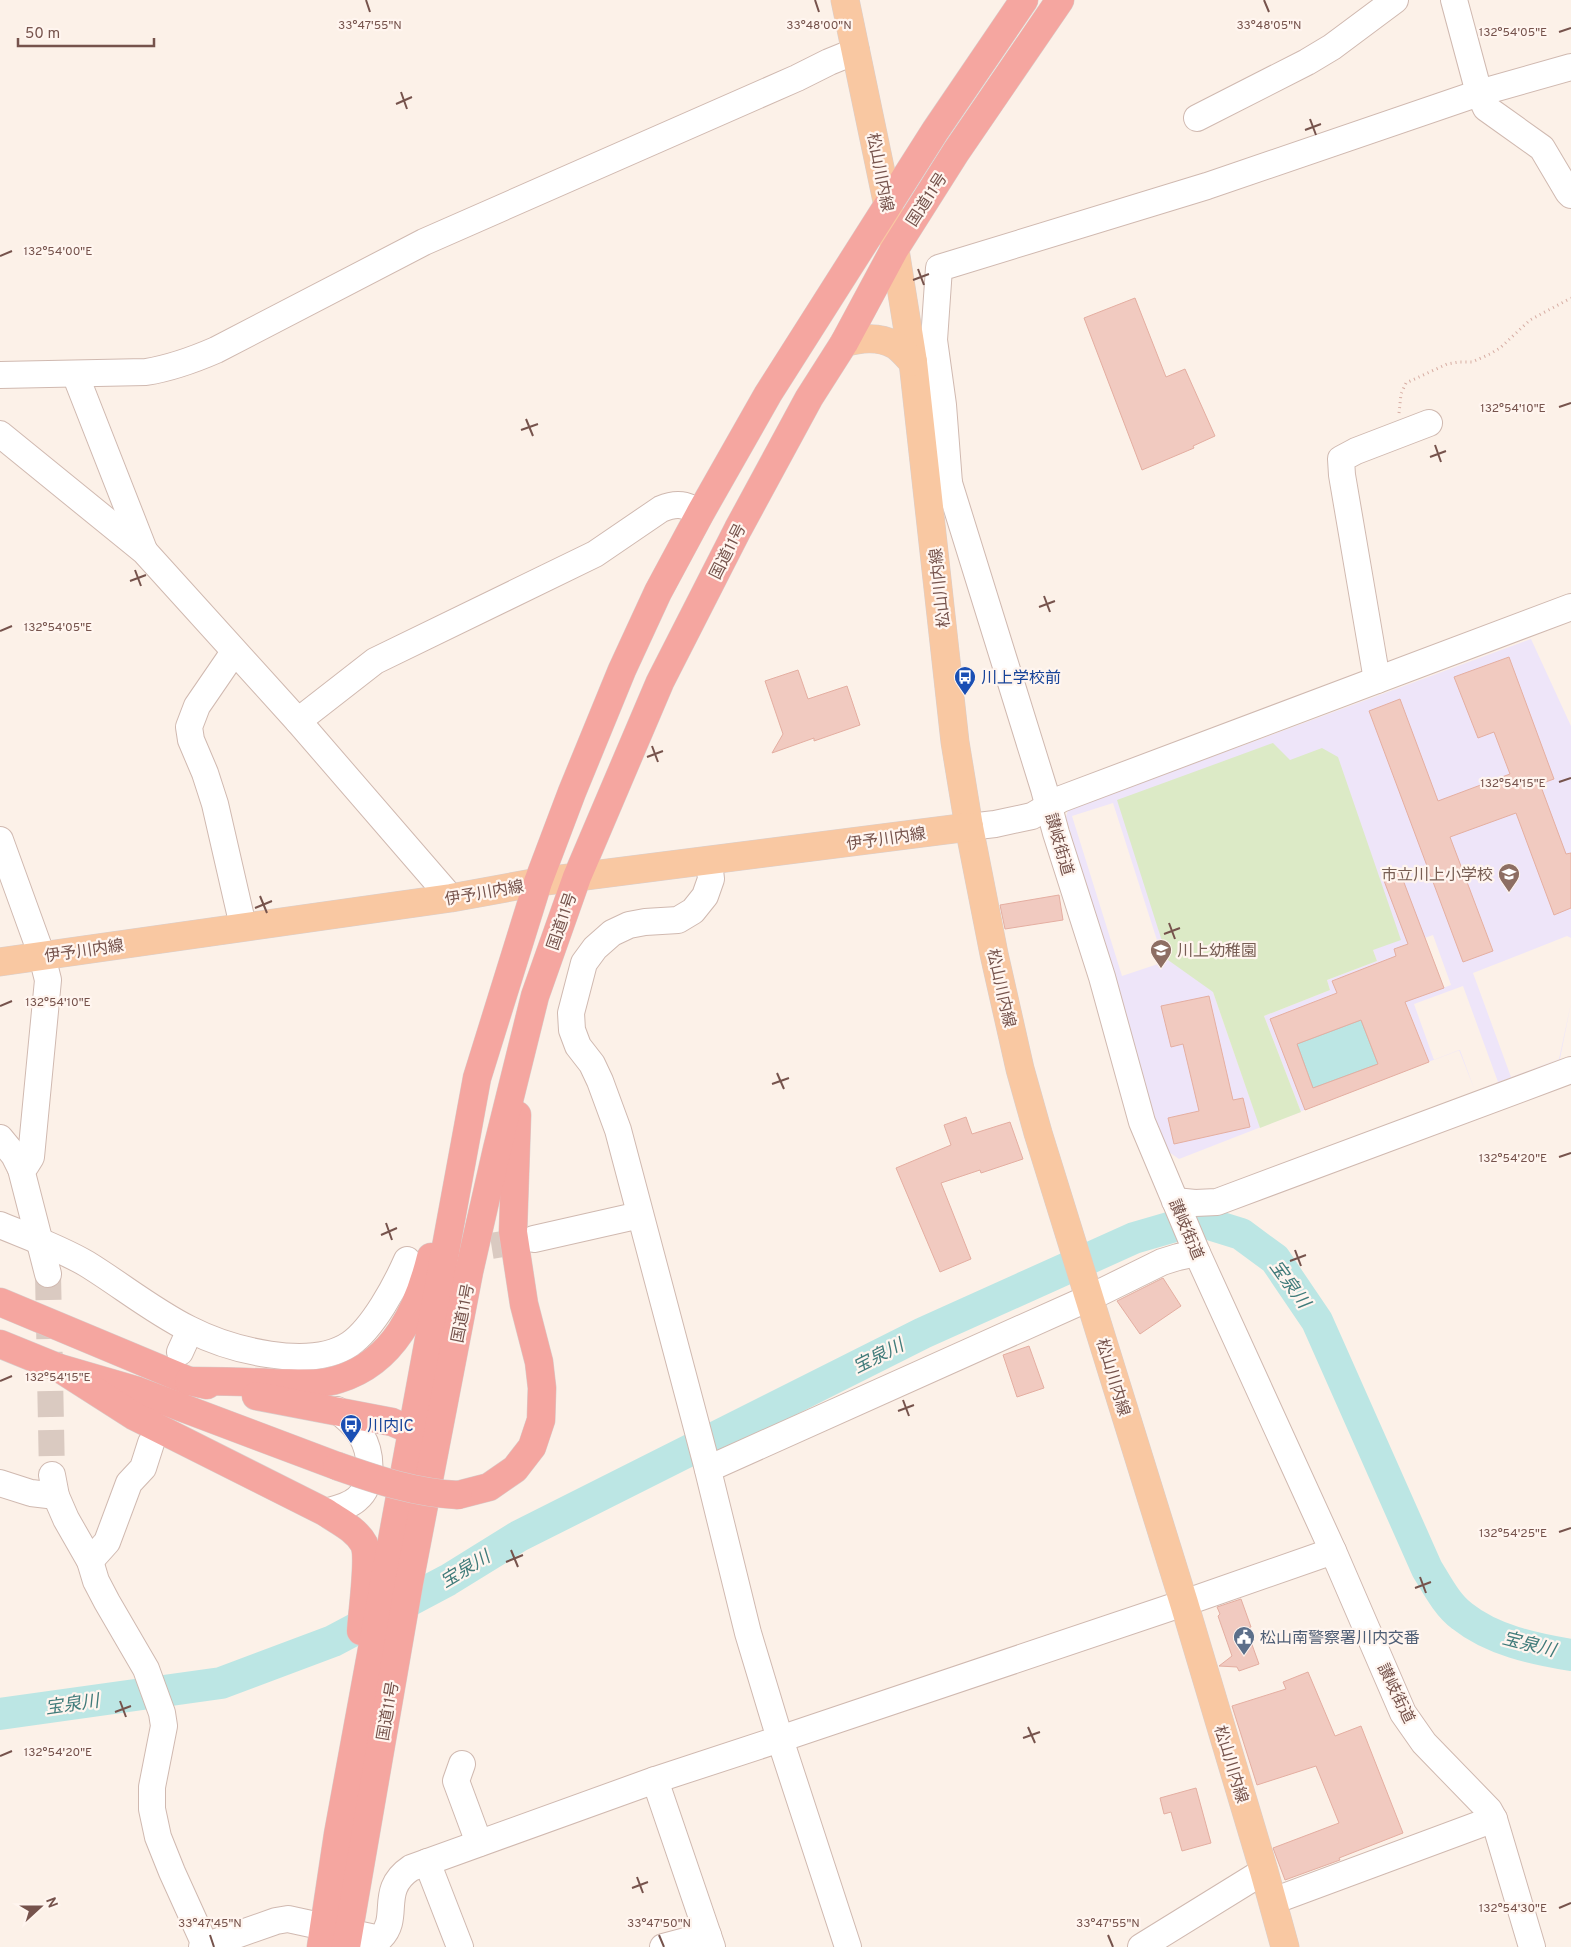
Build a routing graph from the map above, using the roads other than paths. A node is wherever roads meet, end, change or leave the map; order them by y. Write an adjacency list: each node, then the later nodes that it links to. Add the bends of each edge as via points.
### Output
1 (845, 0): 6 (main road, 松山川内線)
2 (1024, 0): 11 (highway, 国道11号)
3 (1060, 0): 12 (highway, 国道11号, via 956,152)
4 (1396, 0): 9 (street, via 1307,62)
5 (1454, 0): 8 (street)
6 (856, 52): 11 (main road, 松山川内線); 16 (street, via 424,242 189,362 146,372)
7 (1571, 66): 8 (street)
8 (1479, 93): 10 (street, via 1486,108 1542,148); 19 (street, 讃岐街道, via 1207,186 939,268 934,340 943,404)
9 (1197, 118)
10 (1571, 195)
11 (888, 206): 12 (main road, 松山川内線); 20 (highway, 国道11号, via 768,394)
12 (894, 250): 13 (highway, 国道11号); 14 (main road, 松山川内線)
13 (844, 343): 14 (main road, via 861,338 895,345); 30 (highway, 国道11号, via 809,398 660,682)
14 (913, 362): 19 (main road, 松山川内線)
15 (0, 374): 16 (street)
16 (75, 374): 21 (street)
17 (1430, 423): 24 (street, via 1341,459)
18 (0, 434): 21 (street)
19 (938, 486): 26 (street, 讃岐街道); 27 (main road, 松山川内線, via 955,742)
20 (702, 512): 25 (street, via 673,504 662,509 595,554 376,661); 31 (highway, 国道11号, via 658,592 622,670)
21 (145, 552): 23 (street)
22 (1571, 607): 24 (street)
23 (234, 652): 25 (street); 33 (street, via 197,706 189,727 215,804)
24 (1377, 680): 26 (street, via 1060,799)
25 (298, 721): 32 (street)
26 (1049, 806): 27 (street, via 1032,816); 41 (street, 讃岐街道, via 1102,976 1142,1122)
27 (969, 827): 29 (main road, 伊予川内線); 49 (main road, 松山川内線, via 1020,1069)
28 (0, 840): 34 (street)
29 (708, 862): 30 (main road, 伊予川内線); 42 (street, via 711,879 705,896 692,911 678,920 629,925 612,933 595,948 584,963 571,1013 572,1030 578,1046 592,1064 610,1103)
30 (576, 877): 31 (main road, 伊予川内線); 38 (highway, 国道11号, via 535,996)
31 (538, 882): 32 (main road, 伊予川内線); 37 (highway, 国道11号)
32 (451, 898): 33 (main road, 伊予川内線)
33 (243, 926): 34 (main road, 伊予川内線)
34 (42, 956): 35 (main road, 伊予川内線); 40 (street, via 48,980 32,1147 31,1157)
35 (0, 962)
36 (1571, 1070): 41 (street, via 1224,1199)
37 (477, 1078): 53 (highway, via 461,1105 442,1216 427,1276 406,1325 387,1351 362,1370 337,1380 308,1384); 55 (highway, 国道11号)
38 (514, 1084): 52 (highway, bridge, via 518,1121 513,1232 524,1304 540,1362 541,1420 532,1447 515,1469 489,1487 458,1495 432,1494 385,1483 138,1391); 58 (highway, 国道11号, via 469,1272)
39 (0, 1138): 40 (street)
40 (21, 1169): 45 (street)
41 (1176, 1204): 46 (street, 讃岐街道)
42 (640, 1215): 44 (street); 57 (street)
43 (0, 1225): 45 (street)
44 (534, 1239)
45 (40, 1242): 47 (street, via 84,1263 185,1341 307,1358 330,1354 351,1344 394,1290); 48 (street)
46 (1196, 1250): 49 (street); 61 (street, 讃岐街道)
47 (407, 1260)
48 (48, 1274)
49 (1088, 1292): 57 (street); 63 (main road, 松山川内線)
50 (0, 1302): 53 (highway)
51 (0, 1344): 52 (highway)
52 (59, 1368): 60 (highway, via 134,1416)
53 (189, 1381): 54 (highway)
54 (337, 1410): 55 (highway, via 392,1422); 60 (street, via 362,1436 369,1456 369,1482 357,1499 342,1508)
55 (412, 1431): 58 (highway, via 427,1446); 64 (highway, 国道11号)
56 (151, 1443): 62 (street, via 143,1468 129,1483 107,1542)
57 (707, 1466): 65 (street, via 748,1633)
58 (431, 1476): 73 (highway, 国道11号)
59 (0, 1484): 62 (street, via 31,1492 54,1486)
60 (325, 1512): 64 (highway, via 353,1530 364,1545)
61 (1333, 1551): 63 (street); 68 (street, 讃岐街道, via 1403,1713 1424,1742)
62 (90, 1561): 76 (street, via 99,1588 146,1669 162,1713 164,1726 152,1787 152,1810 158,1837)
63 (1184, 1603): 65 (street); 71 (main road, 松山川内線)
64 (373, 1604): 73 (highway, 国道11号, via 364,1696 338,1834)
65 (780, 1739): 67 (street); 79 (street)
66 (462, 1764): 69 (street, via 456,1781)
67 (655, 1780): 69 (street); 74 (street)
68 (1494, 1819): 72 (street); 82 (street, 讃岐街道)
69 (479, 1844): 70 (street)
70 (427, 1862): 75 (street, via 401,1874 396,1881 388,1926); 77 (street)
71 (1264, 1871): 72 (main road, 松山川内線); 80 (street)
72 (1273, 1901): 81 (main road, 松山川内線)
73 (335, 1938): 75 (street); 76 (street, via 288,1919)
74 (710, 1941): 78 (street)
75 (376, 1942)
76 (205, 1947)
77 (460, 1947)
78 (663, 1947)
79 (848, 1947)
80 (1141, 1947)
81 (1285, 1947)
82 (1532, 1947)

